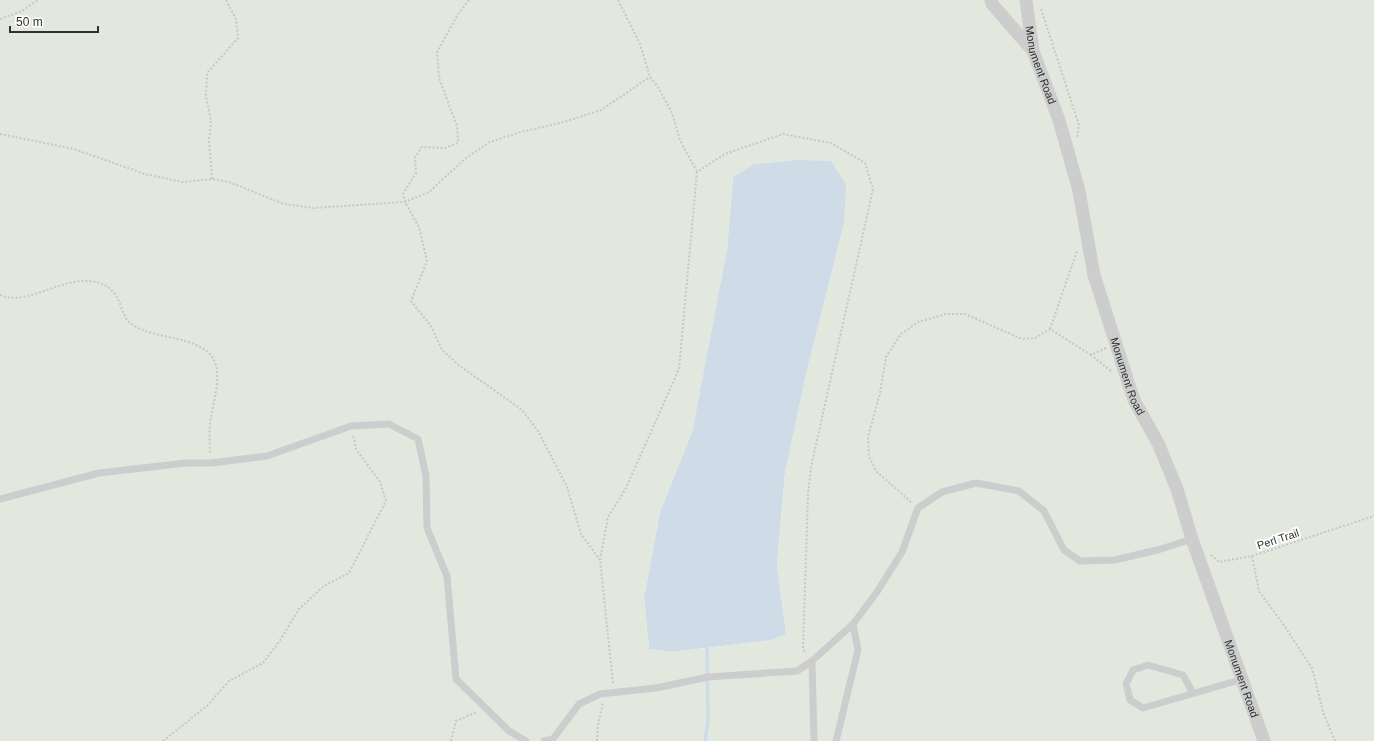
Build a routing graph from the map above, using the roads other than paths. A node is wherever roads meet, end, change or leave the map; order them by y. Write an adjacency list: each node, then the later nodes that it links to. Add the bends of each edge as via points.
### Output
1 (991, 0): 3 (street)
2 (1026, 0): 3 (street, Monument Road)
3 (1033, 51): 5 (street, Monument Road, via 1060,120 1079,191 1094,275 1129,385 1174,482)
4 (0, 499): 10 (lane, via 99,473 266,456 351,426 389,424 418,439 426,476 428,528 447,576 456,679 509,731)
5 (1192, 539): 6 (lane, via 1115,560 1080,561 1064,550 1044,511 1018,491 976,483 942,492 918,508 902,552); 8 (street, Monument Road)
6 (853, 624): 7 (lane); 13 (lane, via 858,650)
7 (812, 661): 11 (lane, via 797,671 708,677 656,688 605,694 579,704 554,739); 12 (lane)
8 (1243, 678): 9 (lane); 14 (street, Monument Road)
9 (1193, 693): 9 (lane, via 1143,708 1130,700 1126,684 1133,670 1148,665 1183,675)
10 (526, 741)
11 (544, 741)
12 (814, 741)
13 (836, 741)
14 (1264, 741)

